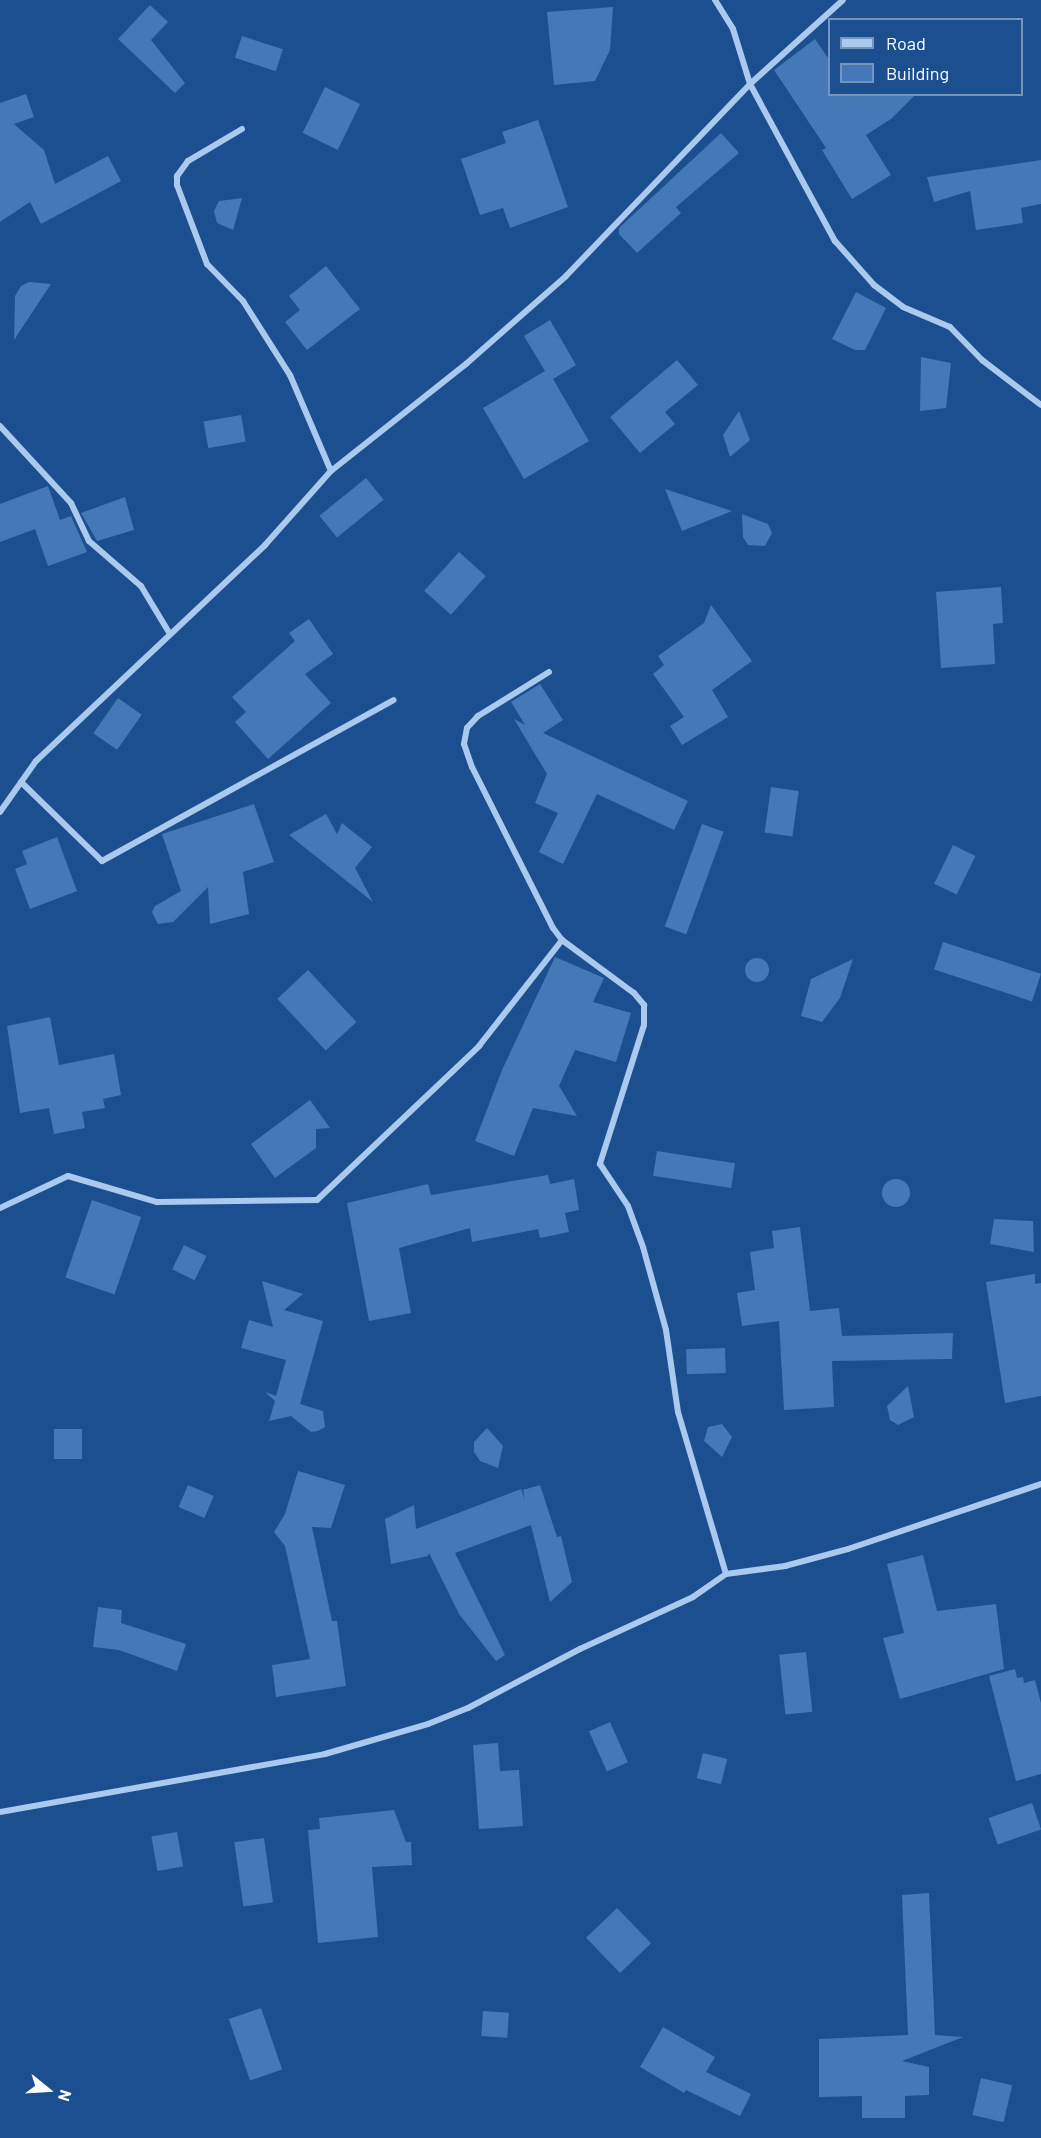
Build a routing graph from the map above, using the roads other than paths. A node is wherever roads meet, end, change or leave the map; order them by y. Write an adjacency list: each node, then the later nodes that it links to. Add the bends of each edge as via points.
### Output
1 (715, 0): 3 (street, via 733,29)
2 (843, 0): 3 (street)
3 (750, 84): 5 (street, via 835,241 874,285 903,307 950,327 982,360); 7 (street, via 566,276 466,364)
4 (242, 129): 7 (street, via 188,161 177,176 177,185 207,264 243,302 291,375)
5 (1041, 405)
6 (0, 426): 8 (street, via 71,503 89,541 141,586)
7 (332, 471): 8 (street, via 265,545)
8 (170, 633): 11 (street, via 70,727)
9 (549, 672): 13 (street, via 478,716 467,728 464,744 472,767)
10 (394, 700): 11 (street, via 102,861)
11 (21, 782): 12 (street)
12 (0, 812)
13 (562, 940): 14 (street, via 479,1046 317,1200 157,1202 68,1176); 16 (street, via 634,993 644,1005 644,1025 600,1164 628,1206 643,1247 666,1330 678,1412)
14 (0, 1208)
15 (1041, 1484): 16 (street, via 848,1549 785,1566)
16 (726, 1574): 17 (street, via 693,1597 428,1724 325,1754)
17 (0, 1812)

